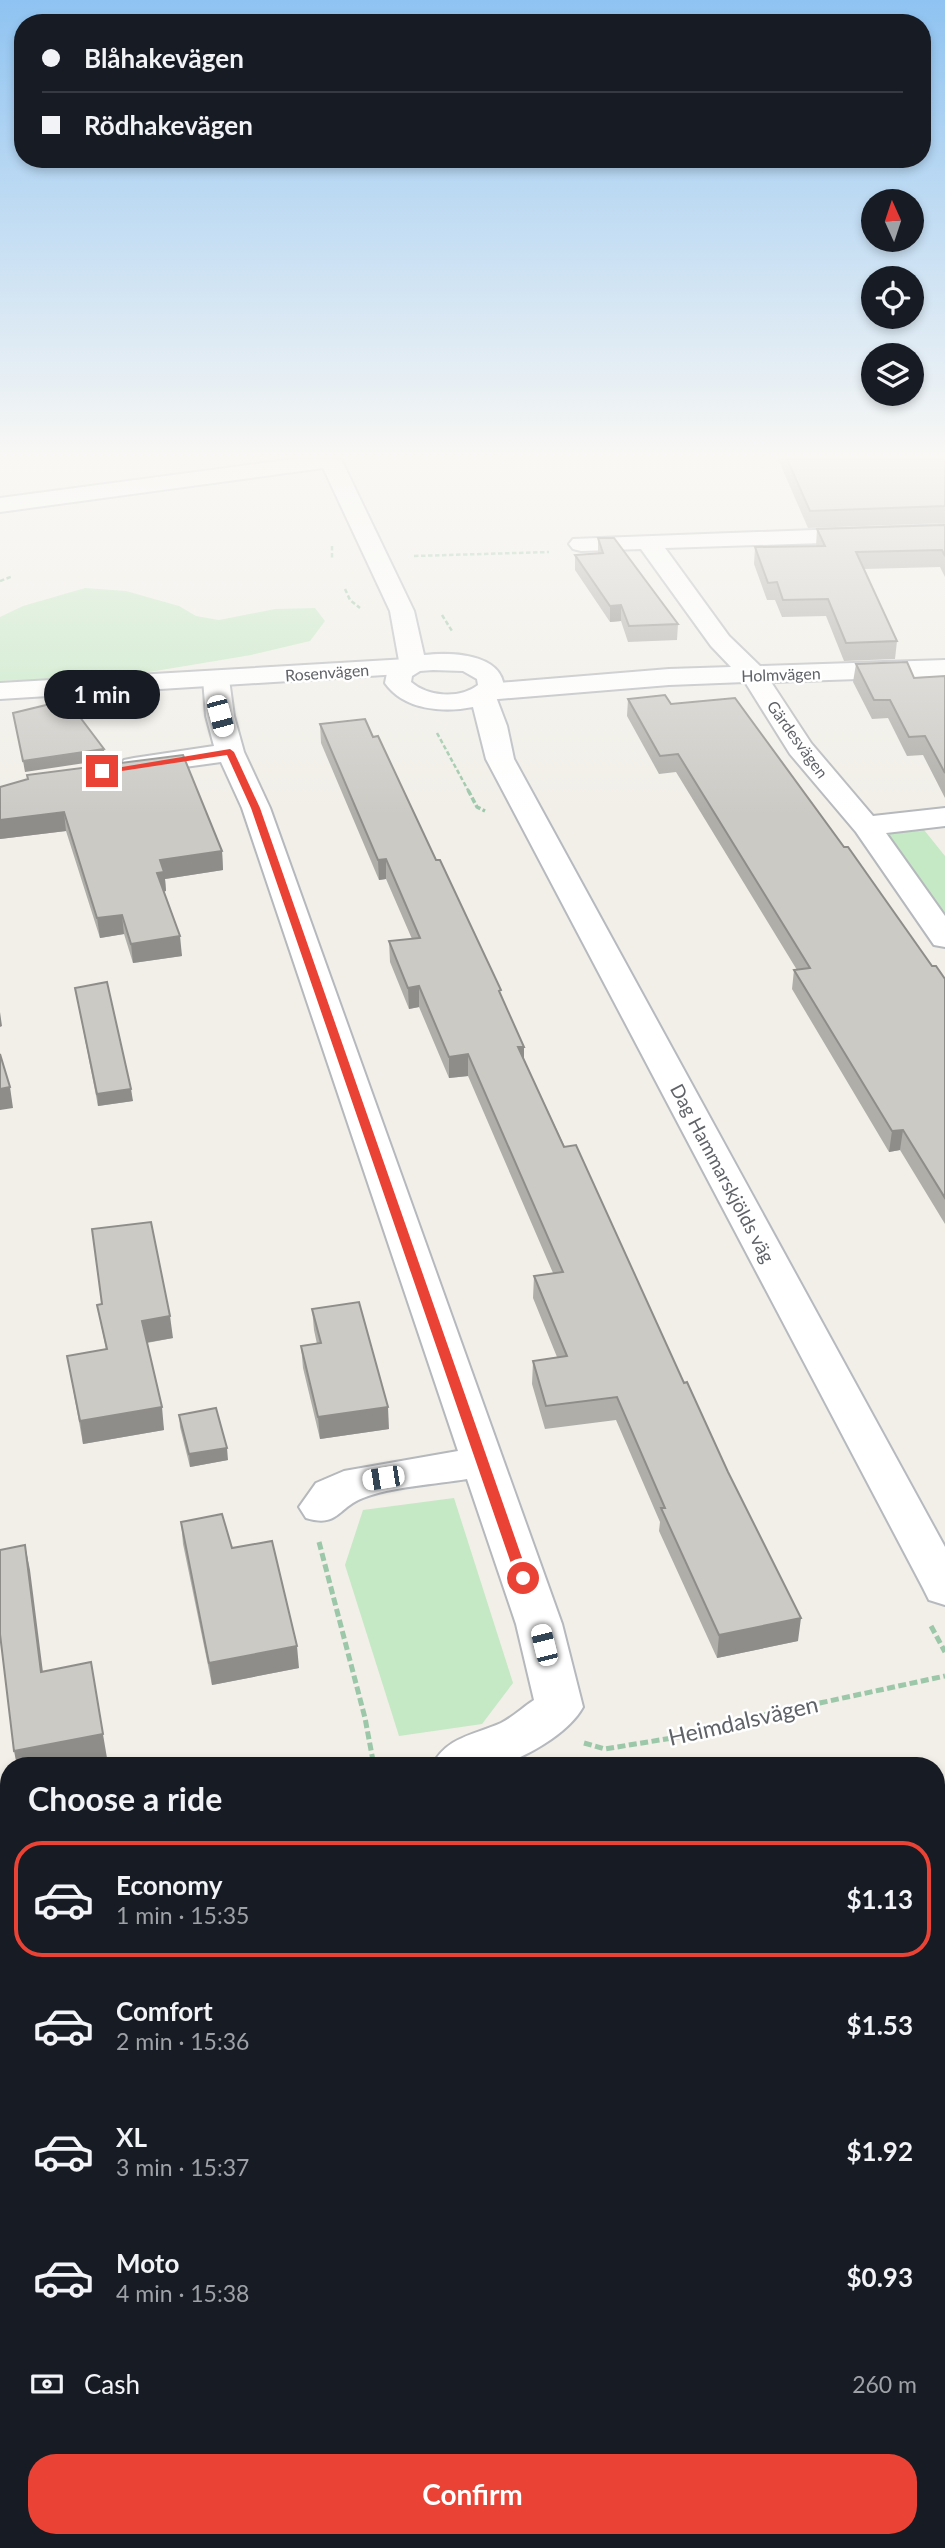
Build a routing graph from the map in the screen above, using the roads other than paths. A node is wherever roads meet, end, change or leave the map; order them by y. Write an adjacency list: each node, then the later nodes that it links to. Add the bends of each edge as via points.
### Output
1 (387, 578): 3 (street)
2 (673, 578): 6 (street, Gärdesvägen, via 720,641)
3 (402, 611): 4 (street); 8 (street)
4 (454, 662): 8 (street); 9 (street, via 482,669)
5 (945, 667): 6 (street, Holmvägen)
6 (754, 675): 9 (street, Holmvägen); 15 (street, Gärdesvägen, via 800,748)
7 (232, 678): 8 (street, Rosenvägen); 10 (street, Rosenvägen); 11 (street, via 220,716)
8 (412, 680): 9 (street, via 454,701); 12 (street, Dag Hammarskjölds väg)
9 (486, 688): 12 (street, Dag Hammarskjölds väg)
10 (0, 691)
11 (230, 752): 13 (street); 17 (street, via 256,808)
12 (500, 759): 19 (street, Dag Hammarskjölds väg)
13 (102, 771)
14 (945, 817): 15 (street)
15 (866, 827): 16 (street, Gärdesvägen)
16 (945, 938)
17 (482, 1462): 18 (street, via 359,1482 331,1494); 20 (street, via 539,1624 559,1707 521,1735)
18 (321, 1507)
19 (945, 1588)
20 (467, 1757)

